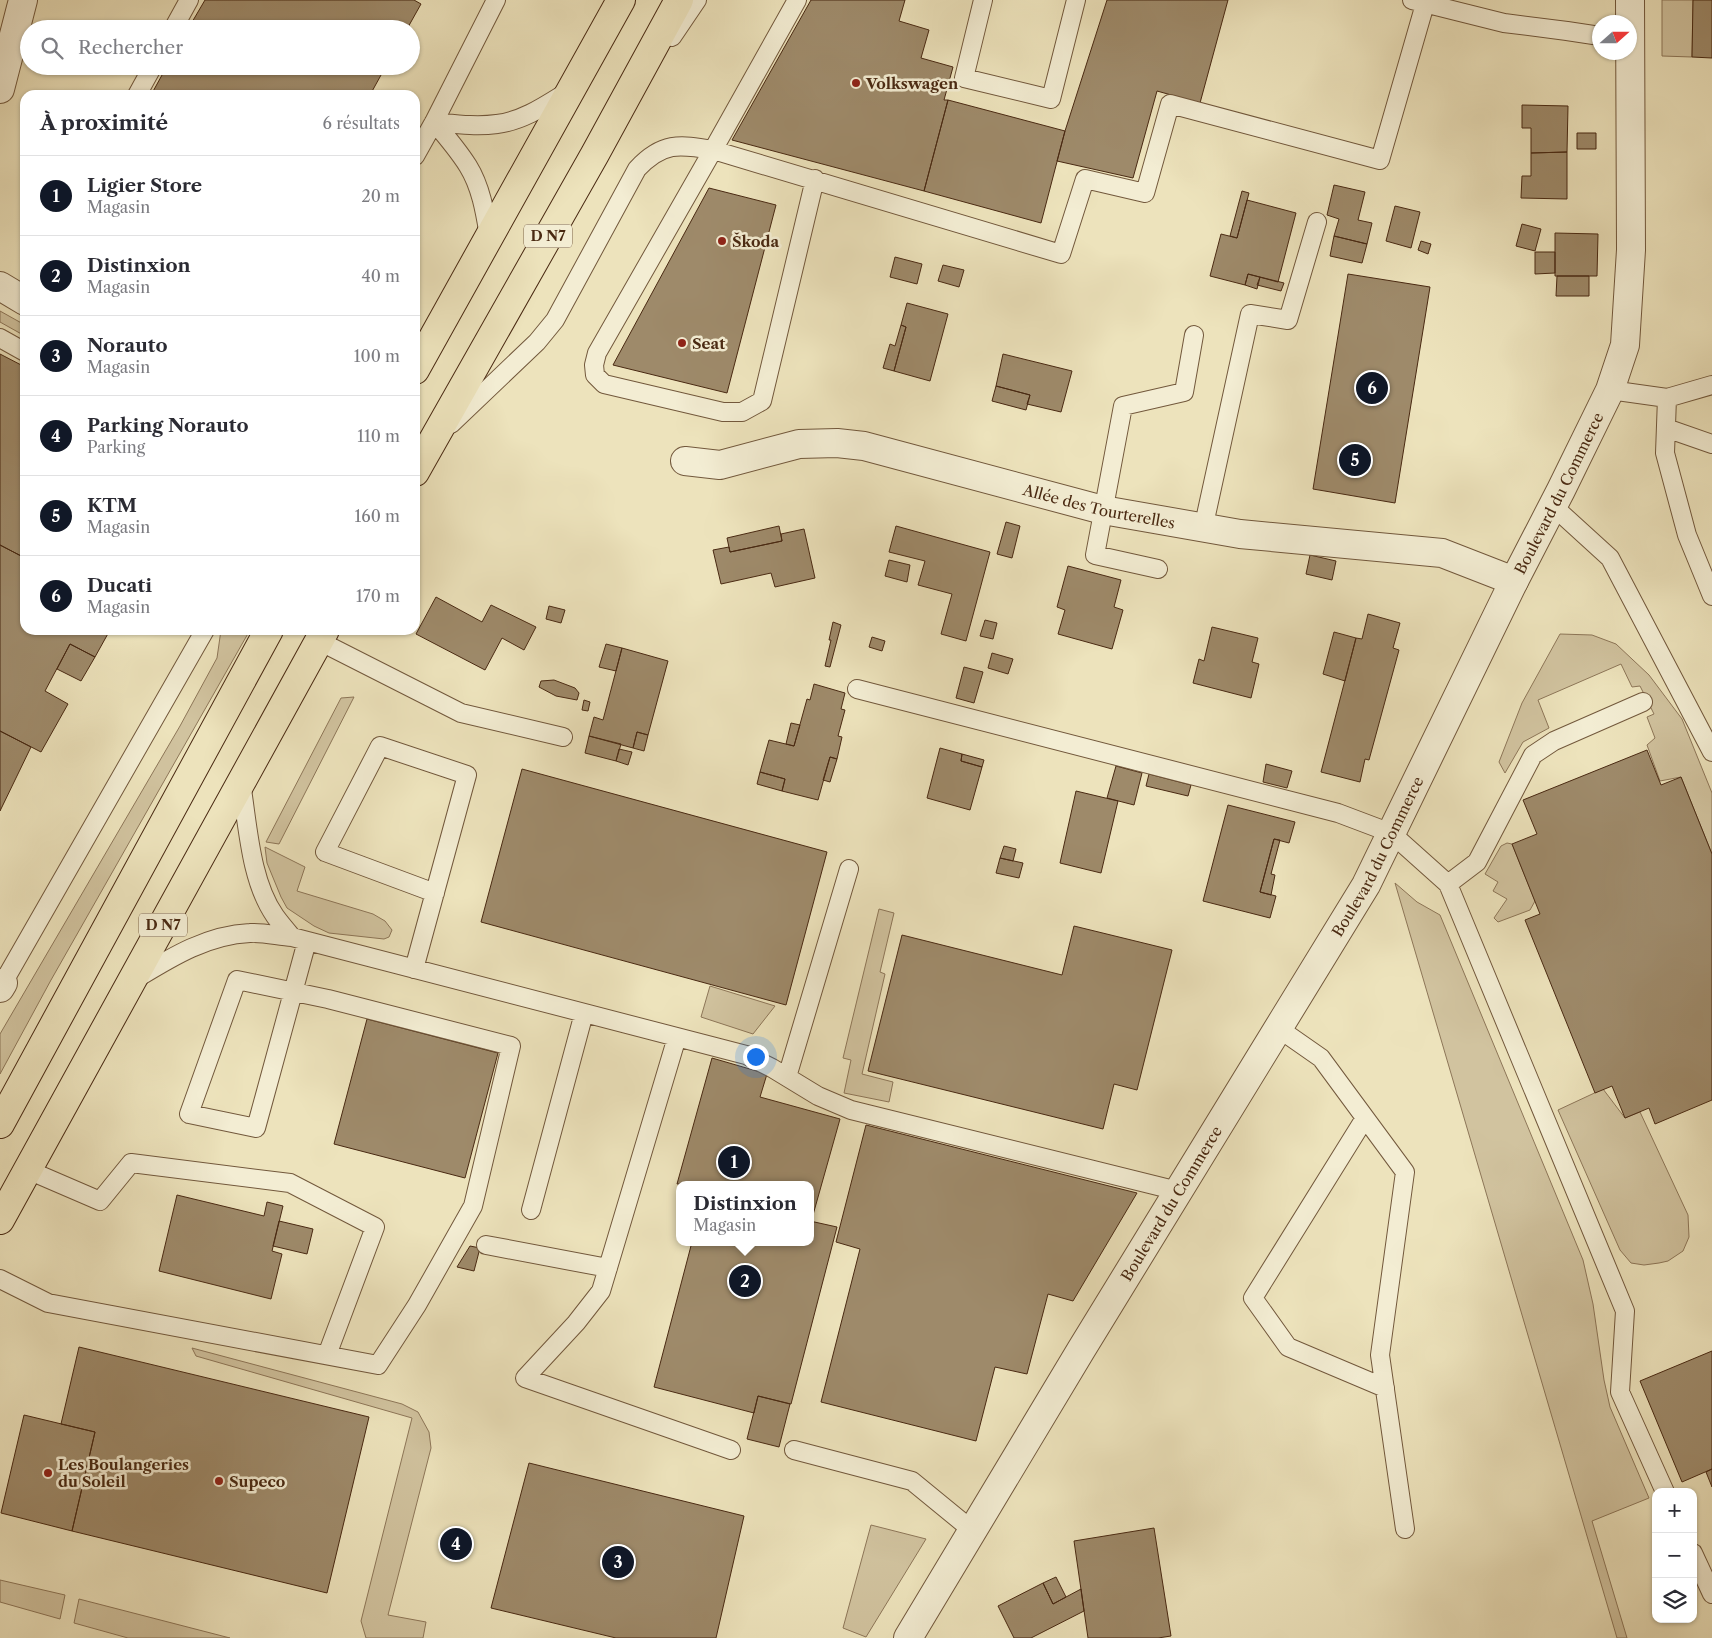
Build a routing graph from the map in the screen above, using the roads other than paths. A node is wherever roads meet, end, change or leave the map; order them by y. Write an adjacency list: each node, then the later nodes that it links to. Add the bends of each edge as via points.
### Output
1 (23, 0): 17 (street)
2 (189, 0): 13 (lane)
3 (496, 0): 20 (lane)
4 (621, 0): 19 (main road)
5 (679, 0): 23 (main road, D N7)
6 (696, 0): 23 (lane)
7 (797, 0): 22 (lane)
8 (983, 0): 9 (lane, via 964,78 1051,99)
9 (1076, 0)
10 (1630, 0): 12 (street, Boulevard du Commerce)
11 (1418, 2): 14 (lane, via 1504,23); 24 (lane, via 1380,160 1170,104 1145,193 1085,179 1061,254)
12 (1630, 15)
13 (178, 20)
14 (1592, 35)
15 (1630, 60): 34 (street, Boulevard du Commerce, via 1629,288 1625,345)
16 (148, 75): 18 (lane)
17 (0, 89)
18 (141, 90)
19 (570, 91): 20 (lane, via 522,117 498,124); 26 (main road)
20 (434, 122): 21 (lane); 26 (lane, via 468,167 478,186)
21 (420, 147)
22 (706, 149): 24 (lane); 24 (lane, via 597,353 595,375 604,384 723,412 742,412 762,401); 37 (lane, via 671,146 658,151 637,169 555,320 537,342)
23 (595, 154): 37 (main road, D N7)
24 (815, 179)
25 (1316, 222): 43 (lane, via 1288,320 1250,314)
26 (489, 236): 32 (main road)
27 (0, 286): 28 (street)
28 (20, 298)
29 (1194, 335): 42 (lane, via 1184,392 1123,406)
30 (0, 338): 31 (lane)
31 (20, 349)
32 (420, 361)
33 (1712, 385): 35 (lane)
34 (1610, 390): 35 (lane); 41 (street, Boulevard du Commerce)
35 (1667, 398): 36 (lane)
36 (1666, 428): 38 (lane); 46 (lane, via 1666,453 1688,535)
37 (432, 441): 40 (main road, D N7)
38 (1712, 444)
39 (685, 461): 42 (street, Allée des Tourterelles, via 720,464 800,444 864,446)
40 (420, 463)
41 (1553, 506): 45 (street, Boulevard du Commerce); 53 (lane, via 1610,558)
42 (1103, 510): 43 (street, Allée des Tourterelles); 44 (lane, via 1095,555)
43 (1203, 529): 45 (street, Allée des Tourterelles, via 1442,553)
44 (1158, 569)
45 (1514, 581): 55 (street, Boulevard du Commerce)
46 (1712, 596)
47 (202, 635): 62 (lane)
48 (266, 635): 69 (main road, D N7)
49 (322, 635): 52 (lane, via 461,714); 54 (main road, D N7)
50 (857, 689): 55 (lane, via 1338,813)
51 (1643, 702): 57 (lane, via 1554,741 1533,755 1476,862)
52 (563, 737)
53 (1712, 752)
54 (241, 783): 59 (lane, via 252,856 261,888 274,915); 61 (main road, D N7)
55 (1391, 833): 57 (lane); 65 (street, Boulevard du Commerce, via 1366,885)
56 (849, 869): 67 (lane)
57 (1448, 884): 81 (lane, via 1625,1311 1620,1392)
58 (435, 893): 58 (lane, via 467,775 380,746 325,852); 60 (lane)
59 (299, 939): 60 (lane); 61 (lane, via 251,933 223,936 184,950); 63 (lane)
60 (414, 969): 64 (lane)
61 (131, 982): 70 (main road, D N7)
62 (2, 986)
63 (292, 992): 63 (lane, via 256,1128 188,1114 237,980); 77 (lane, via 512,1046 473,1206 418,1305 378,1365)
64 (584, 1013): 66 (lane); 72 (lane)
65 (1278, 1028): 68 (lane, via 1321,1058); 71 (street, Boulevard du Commerce)
66 (677, 1037): 67 (lane, via 746,1055); 75 (lane)
67 (787, 1077): 71 (lane, via 850,1110)
68 (1364, 1118): 78 (lane, via 1405,1172 1380,1355); 78 (lane, via 1253,1298 1288,1347)
69 (0, 1124)
70 (28, 1170): 73 (main road, D N7); 77 (lane, via 100,1201 131,1162 290,1183 375,1227)
71 (1178, 1191): 83 (street, Boulevard du Commerce)
72 (531, 1210)
73 (0, 1220)
74 (486, 1245): 75 (lane)
75 (608, 1268): 79 (lane, via 601,1291 525,1378)
76 (0, 1279): 77 (lane, via 48,1303)
77 (327, 1355)
78 (1385, 1388): 82 (lane)
79 (731, 1450)
80 (794, 1450): 83 (lane, via 912,1481)
81 (1663, 1488)
82 (1405, 1529)
83 (973, 1531): 86 (street, Boulevard du Commerce)
84 (1697, 1562): 85 (lane)
85 (1712, 1594)
86 (908, 1638)

